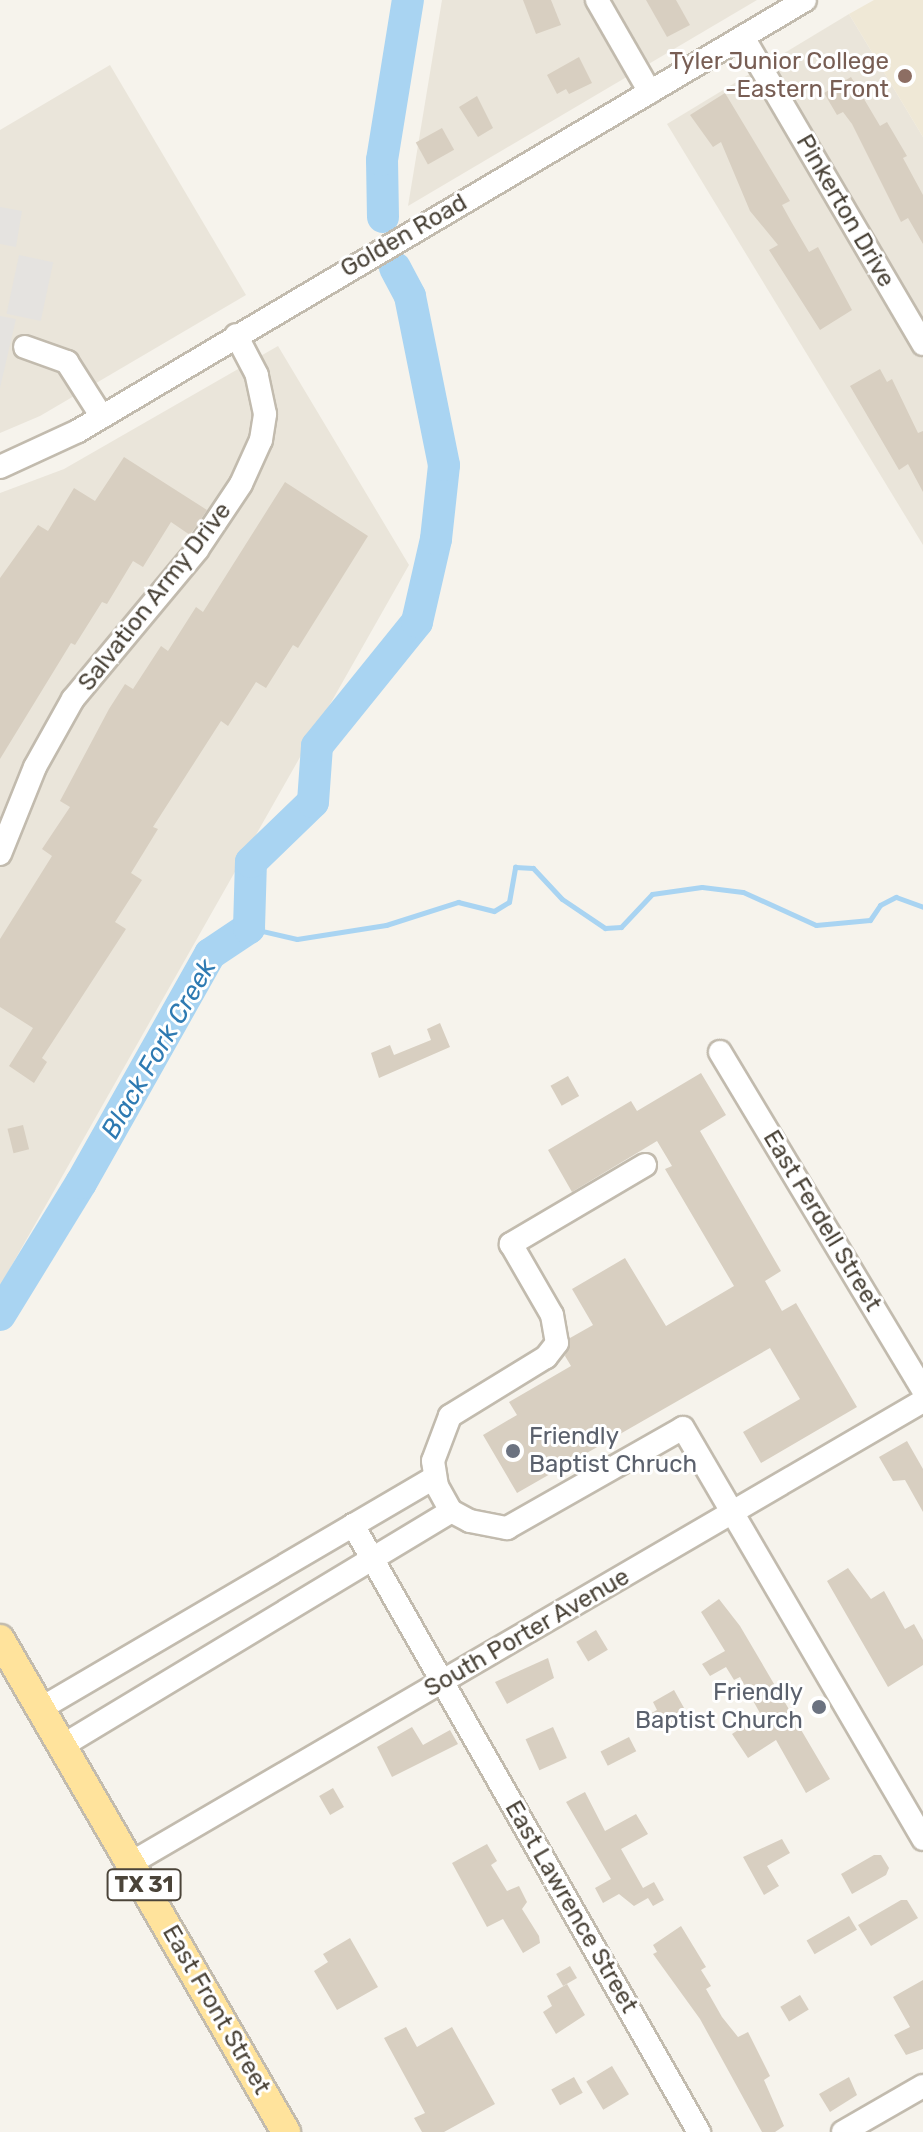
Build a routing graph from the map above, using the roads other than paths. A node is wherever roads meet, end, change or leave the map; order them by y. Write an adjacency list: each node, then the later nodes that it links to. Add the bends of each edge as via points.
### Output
1 (597, 0): 4 (street)
2 (805, 0): 3 (street, Golden Road)
3 (743, 37): 4 (street, Golden Road); 6 (street, Pinkerton Drive)
4 (650, 92): 5 (street, Golden Road)
5 (236, 335): 8 (street, Golden Road); 10 (street, Salvation Army Drive, via 257,375 265,414 261,440 241,484 197,550 73,699 35,767)
6 (923, 344)
7 (25, 347): 8 (street, via 67,362)
8 (102, 417): 9 (street, Golden Road)
9 (0, 467)
10 (0, 854)
11 (720, 1052): 13 (street, East Ferdell Street)
12 (645, 1165): 15 (street, via 511,1244 552,1315 557,1343 546,1357 450,1416 439,1436)
13 (923, 1390)
14 (923, 1401): 17 (street, South Porter Avenue)
15 (433, 1478): 16 (street); 18 (street)
16 (451, 1511): 17 (street, via 488,1526 521,1523 683,1428); 19 (street)
17 (732, 1512): 21 (street, South Porter Avenue); 24 (street)
18 (353, 1525): 19 (street, East Lawrence Street); 22 (street)
19 (372, 1559): 21 (street, East Lawrence Street); 23 (street)
20 (0, 1639): 22 (main road, East Front Street / TX 31)
21 (443, 1683): 25 (street, South Porter Avenue); 28 (street, East Lawrence Street)
22 (40, 1709): 23 (main road, East Front Street / TX 31)
23 (62, 1746): 25 (main road, East Front Street / TX 31)
24 (923, 1839)
25 (131, 1863): 27 (main road, East Front Street / TX 31)
26 (923, 2086): 29 (street)
27 (286, 2132)
28 (699, 2132)
29 (843, 2132)

